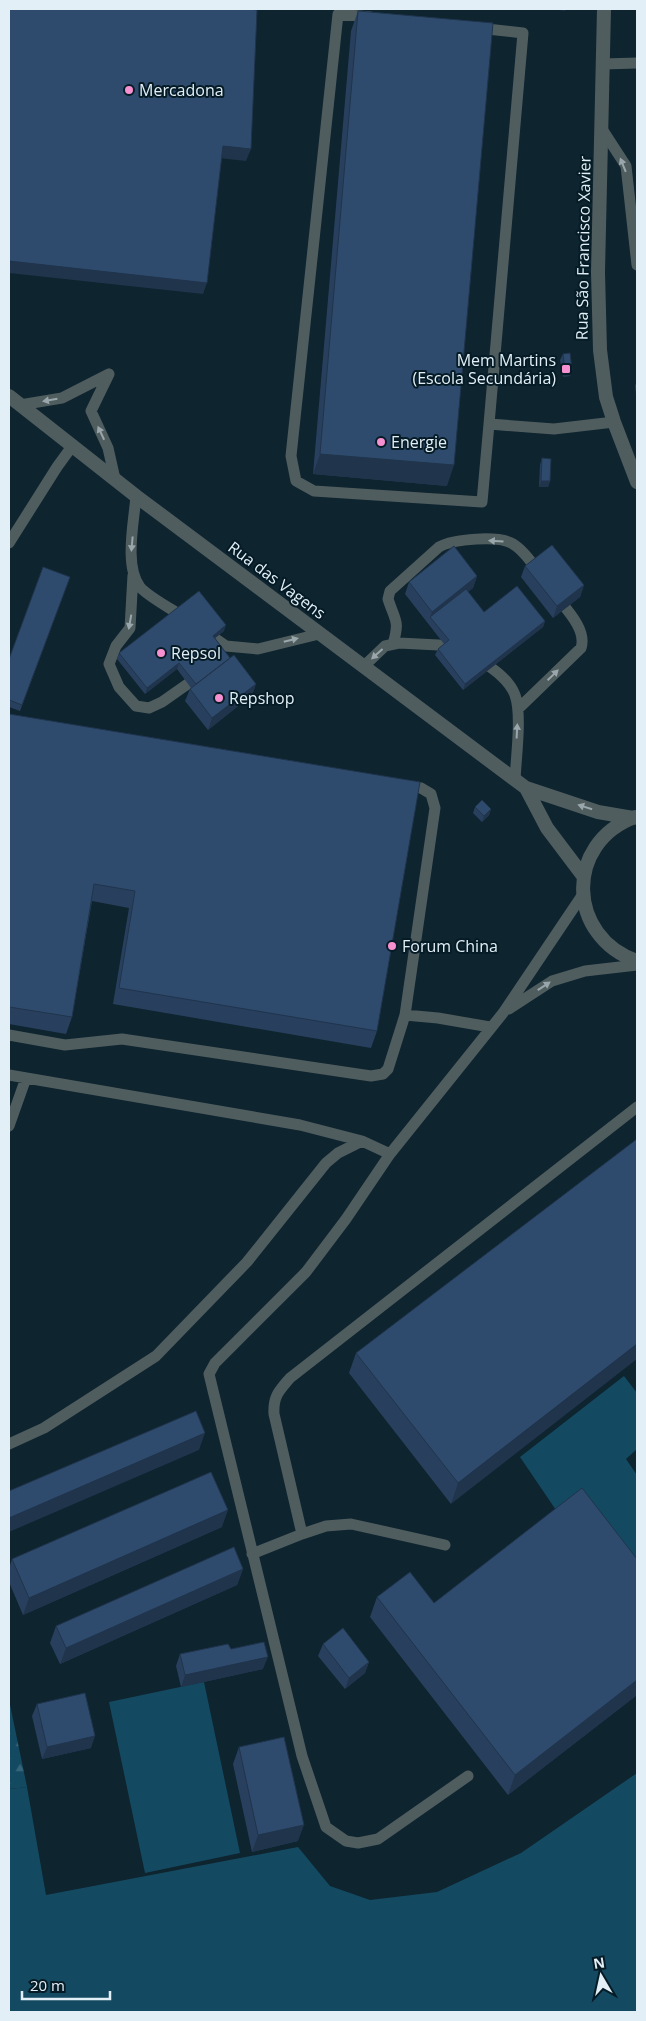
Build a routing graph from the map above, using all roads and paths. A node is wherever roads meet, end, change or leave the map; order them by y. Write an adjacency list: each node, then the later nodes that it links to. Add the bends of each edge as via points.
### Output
1 (604, 9): 5 (street, Rua São Francisco Xavier)
2 (377, 18): 11 (lane, via 338,14 291,456 296,481 314,491 482,502)
3 (464, 27): 11 (lane, via 523,33)
4 (637, 63): 5 (lane)
5 (604, 64): 6 (street, Rua São Francisco Xavier)
6 (602, 129): 7 (lane, one-way to 6, via 626,166); 10 (street, Rua São Francisco Xavier, via 598,317 606,397)
7 (637, 265)
8 (9, 396): 9 (street, Rua das Vagens)
9 (20, 405): 12 (street, Rua das Vagens); 13 (lane, one-way to 9, via 108,448 91,411 109,374 62,398)
10 (614, 422): 11 (lane, via 554,429); 14 (street, Rua São Francisco Xavier)
11 (489, 424)
12 (73, 445): 13 (street, Rua das Vagens); 16 (lane)
13 (115, 479): 15 (street, Rua das Vagens)
14 (637, 482)
15 (136, 496): 17 (lane, one-way to 17, via 131,552); 18 (street, Rua das Vagens)
16 (9, 543)
17 (134, 573): 20 (lane, via 141,588 226,646); 23 (lane, one-way to 23, via 130,628 116,646 109,664 128,699 136,706 149,708)
18 (319, 634): 20 (lane, one-way to 18); 22 (street, Rua das Vagens)
19 (393, 644): 22 (lane, one-way to 22, via 385,646); 24 (lane, via 462,646 500,674 515,694); 24 (lane, one-way to 19, via 581,648 584,640 582,632 547,584 513,544 469,539 439,546 390,591 388,598 398,628)
20 (258, 649): 21 (lane, via 233,653)
21 (226, 658)
22 (363, 666): 26 (street, Rua das Vagens)
23 (211, 668)
24 (518, 710): 26 (lane, one-way to 24)
25 (392, 783): 33 (lane, via 421,788 431,794 435,808)
26 (520, 784): 27 (street, Rua das Vagens, one-way to 26, via 598,812); 28 (street, Rua das Vagens, via 547,828)
27 (635, 818): 28 (street, via 610,832 592,852)
28 (584, 877): 29 (street)
29 (583, 894): 30 (street, via 588,919 602,940 622,956); 32 (lane)
30 (637, 961)
31 (637, 965): 32 (lane, one-way to 31, via 552,981 586,972)
32 (503, 1013): 34 (lane)
33 (404, 1015): 34 (lane); 35 (lane, via 388,1069 378,1076 122,1039 65,1045)
34 (490, 1028): 41 (lane)
35 (9, 1035)
36 (9, 1075): 37 (lane)
37 (26, 1078): 39 (lane); 40 (lane, via 300,1125)
38 (637, 1107): 43 (lane, via 290,1378 278,1392 273,1402 274,1414)
39 (9, 1126)
40 (362, 1141): 41 (lane); 42 (lane, via 326,1163 247,1262 156,1356 44,1428)
41 (390, 1154): 45 (lane, via 306,1272 208,1374)
42 (9, 1444)
43 (302, 1534): 44 (lane, via 326,1526 351,1524); 45 (lane)
44 (445, 1545)
45 (252, 1554): 46 (lane, via 302,1756 326,1828 346,1841 378,1839)
46 (468, 1776)

